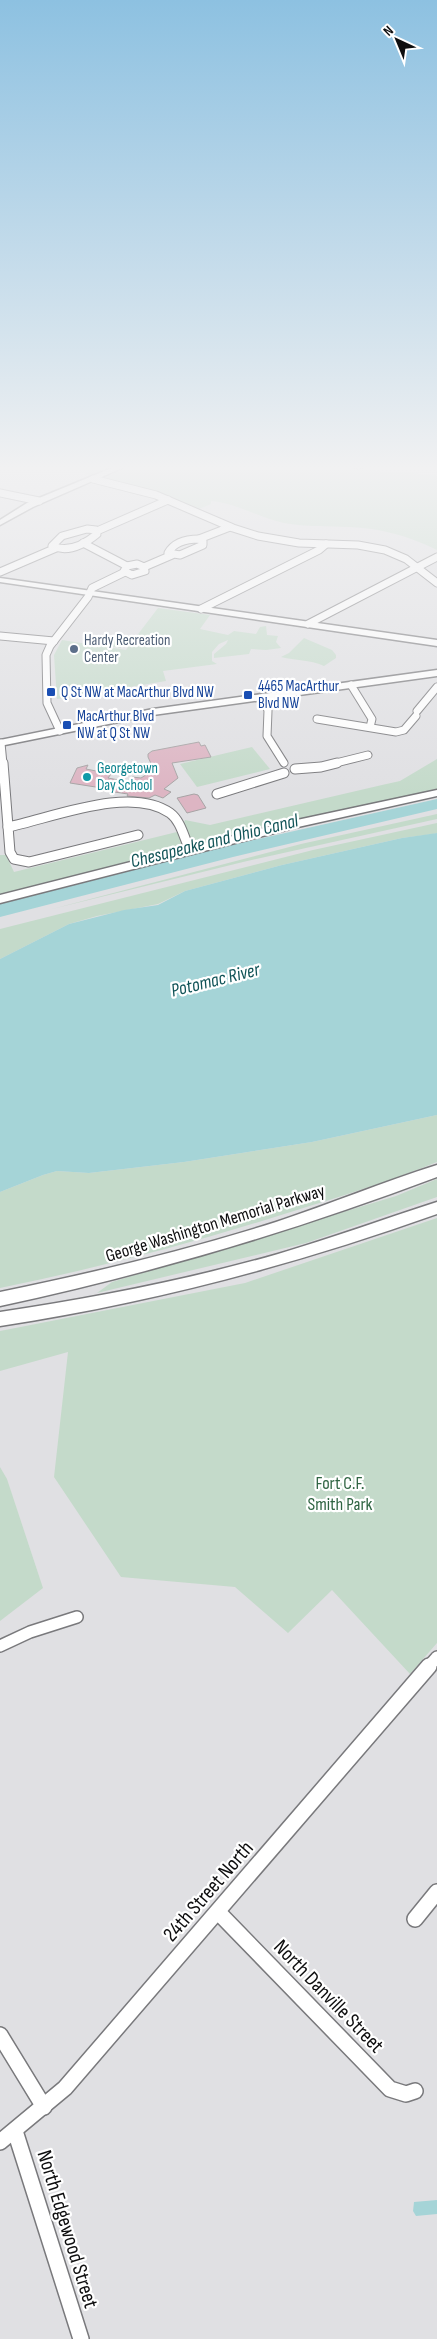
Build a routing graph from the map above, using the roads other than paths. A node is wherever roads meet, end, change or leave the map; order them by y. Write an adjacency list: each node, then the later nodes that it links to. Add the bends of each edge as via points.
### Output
1 (122, 574): 7 (street)
2 (271, 574): 8 (street)
3 (403, 574): 9 (street)
4 (426, 574): 6 (street)
5 (0, 580): 7 (main road)
6 (437, 583)
7 (91, 593): 8 (main road); 11 (street)
8 (201, 609): 9 (main road)
9 (308, 624): 12 (main road)
10 (0, 636): 11 (street)
11 (54, 641): 19 (street, via 46,655 46,700)
12 (437, 643)
13 (437, 673): 14 (main road)
14 (351, 685): 16 (main road); 18 (street, via 372,719)
15 (437, 687): 18 (street, via 404,730 396,732)
16 (264, 697): 19 (main road, via 153,712); 22 (street, via 269,708 267,737)
17 (317, 719): 18 (street)
18 (370, 727)
19 (60, 731): 20 (main road)
20 (0, 743): 27 (street)
21 (368, 755): 23 (street, via 321,767)
22 (284, 763): 23 (street, via 293,765); 24 (street, via 278,768)
23 (295, 769): 24 (street)
24 (284, 773): 26 (street)
25 (437, 793): 30 (highway)
26 (217, 794)
27 (3, 800): 28 (street)
28 (8, 827): 30 (street, via 105,804 134,803 158,807 169,813); 31 (street)
29 (138, 835): 31 (street, via 29,862 16,860)
30 (190, 850): 32 (highway)
31 (5, 851)
32 (0, 899)
33 (437, 1171): 35 (highway, George Washington Memorial Parkway, via 365,1198 208,1248 122,1272)
34 (437, 1208): 36 (highway, via 322,1247 166,1288)
35 (0, 1299)
36 (0, 1319)
37 (77, 1617): 38 (street, via 30,1632)
38 (0, 1646)
39 (437, 1656): 41 (street, 24th Street North)
40 (437, 1892): 42 (street)
41 (218, 1912): 44 (street, North Danville Street, via 390,2089 402,2095); 45 (street, 24th Street North)
42 (415, 1919)
43 (0, 2035): 45 (street)
44 (415, 2091)
45 (44, 2108): 46 (street, 24th Street North)
46 (15, 2131): 47 (street, 24th Street North); 48 (street, North Edgewood Street)
47 (0, 2142)
48 (80, 2339)

